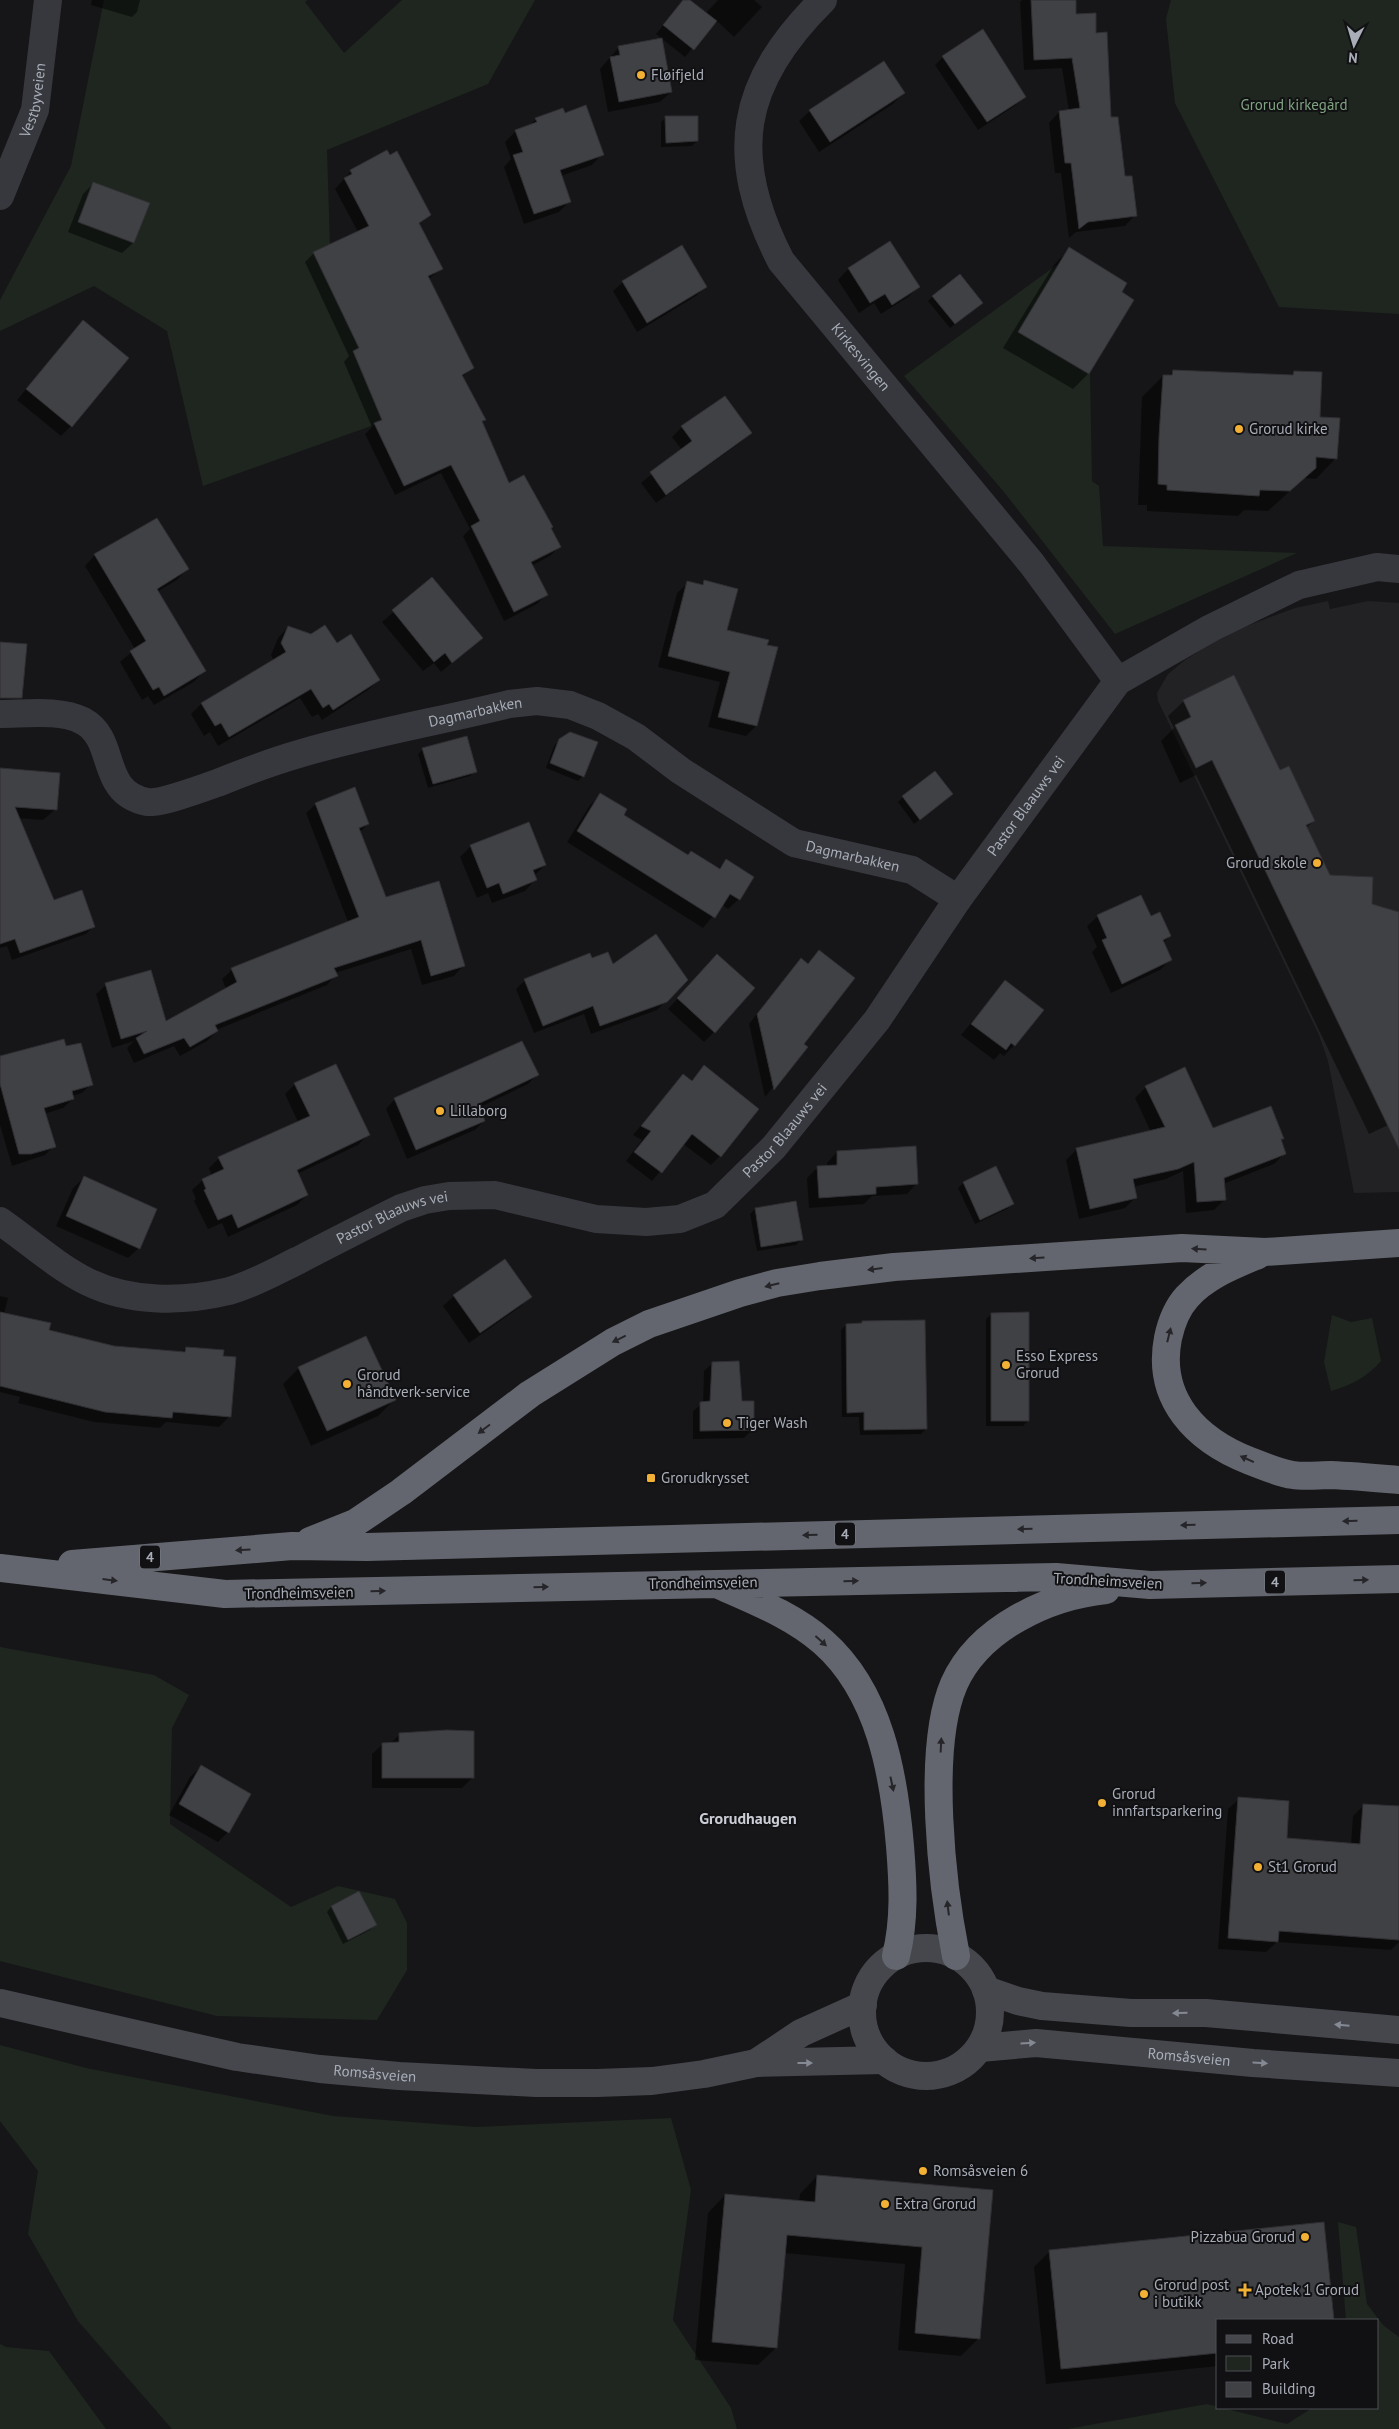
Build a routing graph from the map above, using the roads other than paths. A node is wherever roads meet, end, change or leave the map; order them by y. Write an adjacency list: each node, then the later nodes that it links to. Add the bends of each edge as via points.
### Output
1 (48, 0): 3 (street, Vestbyveien, via 35,110)
2 (822, 0): 5 (street, Kirkesvingen, via 798,25 775,58 763,79 749,122 751,176 768,235 787,268 1032,564)
3 (0, 196)
4 (1399, 568): 5 (street, Pastor Blaauws vei, via 1377,567 1299,585 1211,628)
5 (1118, 681): 7 (street, Pastor Blaauws vei)
6 (0, 714): 7 (street, Dagmarbakken, via 62,715 82,720 95,730 120,789 150,803 201,789 305,752 509,704 538,701 570,705 636,737 681,771 794,843 912,870)
7 (958, 899): 8 (street, Pastor Blaauws vei, via 877,1020 774,1147 715,1205 680,1218 619,1222 495,1195 449,1196 401,1208 258,1280 230,1290 174,1299 145,1298 88,1282)
8 (0, 1221)
9 (1399, 1243): 10 (highway)
10 (1265, 1252): 11 (highway, one-way to 10, via 1293,1475 1248,1460 1190,1424 1172,1397 1166,1349 1178,1310 1186,1297 1219,1271); 13 (highway, one-way to 13, via 1182,1248 894,1267 811,1277 740,1293 649,1324 612,1342 530,1394 355,1523)
11 (1399, 1480)
12 (1399, 1520): 13 (highway, Trondheimsveien / 4, one-way to 13, via 367,1547)
13 (292, 1546): 14 (highway, Trondheimsveien / 4, one-way to 14)
14 (5, 1568): 16 (highway, Trondheimsveien / 4, one-way to 16, via 225,1594)
15 (1399, 1579): 17 (highway, Trondheimsveien / 4, one-way to 15)
16 (715, 1583): 17 (highway, Trondheimsveien / 4, one-way to 17, via 1056,1577); 18 (highway, one-way to 18, via 782,1613 807,1629 838,1658 857,1682 873,1716 894,1789 903,1902 902,1934)
17 (1150, 1585): 19 (highway, one-way to 17, via 943,1866 940,1790 944,1713 955,1684 977,1651 1006,1625 1064,1599 1098,1590)
18 (896, 1956): 19 (street, via 916,1949 936,1949); 22 (street, via 874,1976 866,1990)
19 (956, 1956): 20 (street, via 969,1964)
20 (986, 1990): 23 (street, one-way to 20, via 1206,2013 1131,2013 1042,2006 1018,2002); 24 (street, via 990,2009 988,2028)
21 (0, 2003): 26 (street, Romsåsveien, via 237,2057 399,2076 536,2083 652,2081)
22 (863, 2005): 25 (street, via 867,2035); 26 (street, Romsåsveien, via 801,2033)
23 (1399, 2030)
24 (980, 2048): 25 (street, via 957,2068 941,2074 921,2076 901,2071); 27 (street, Romsåsveien, one-way to 27, via 1036,2043)
25 (884, 2060): 26 (street, Romsåsveien, one-way to 25)
26 (756, 2063)
27 (1399, 2073)

